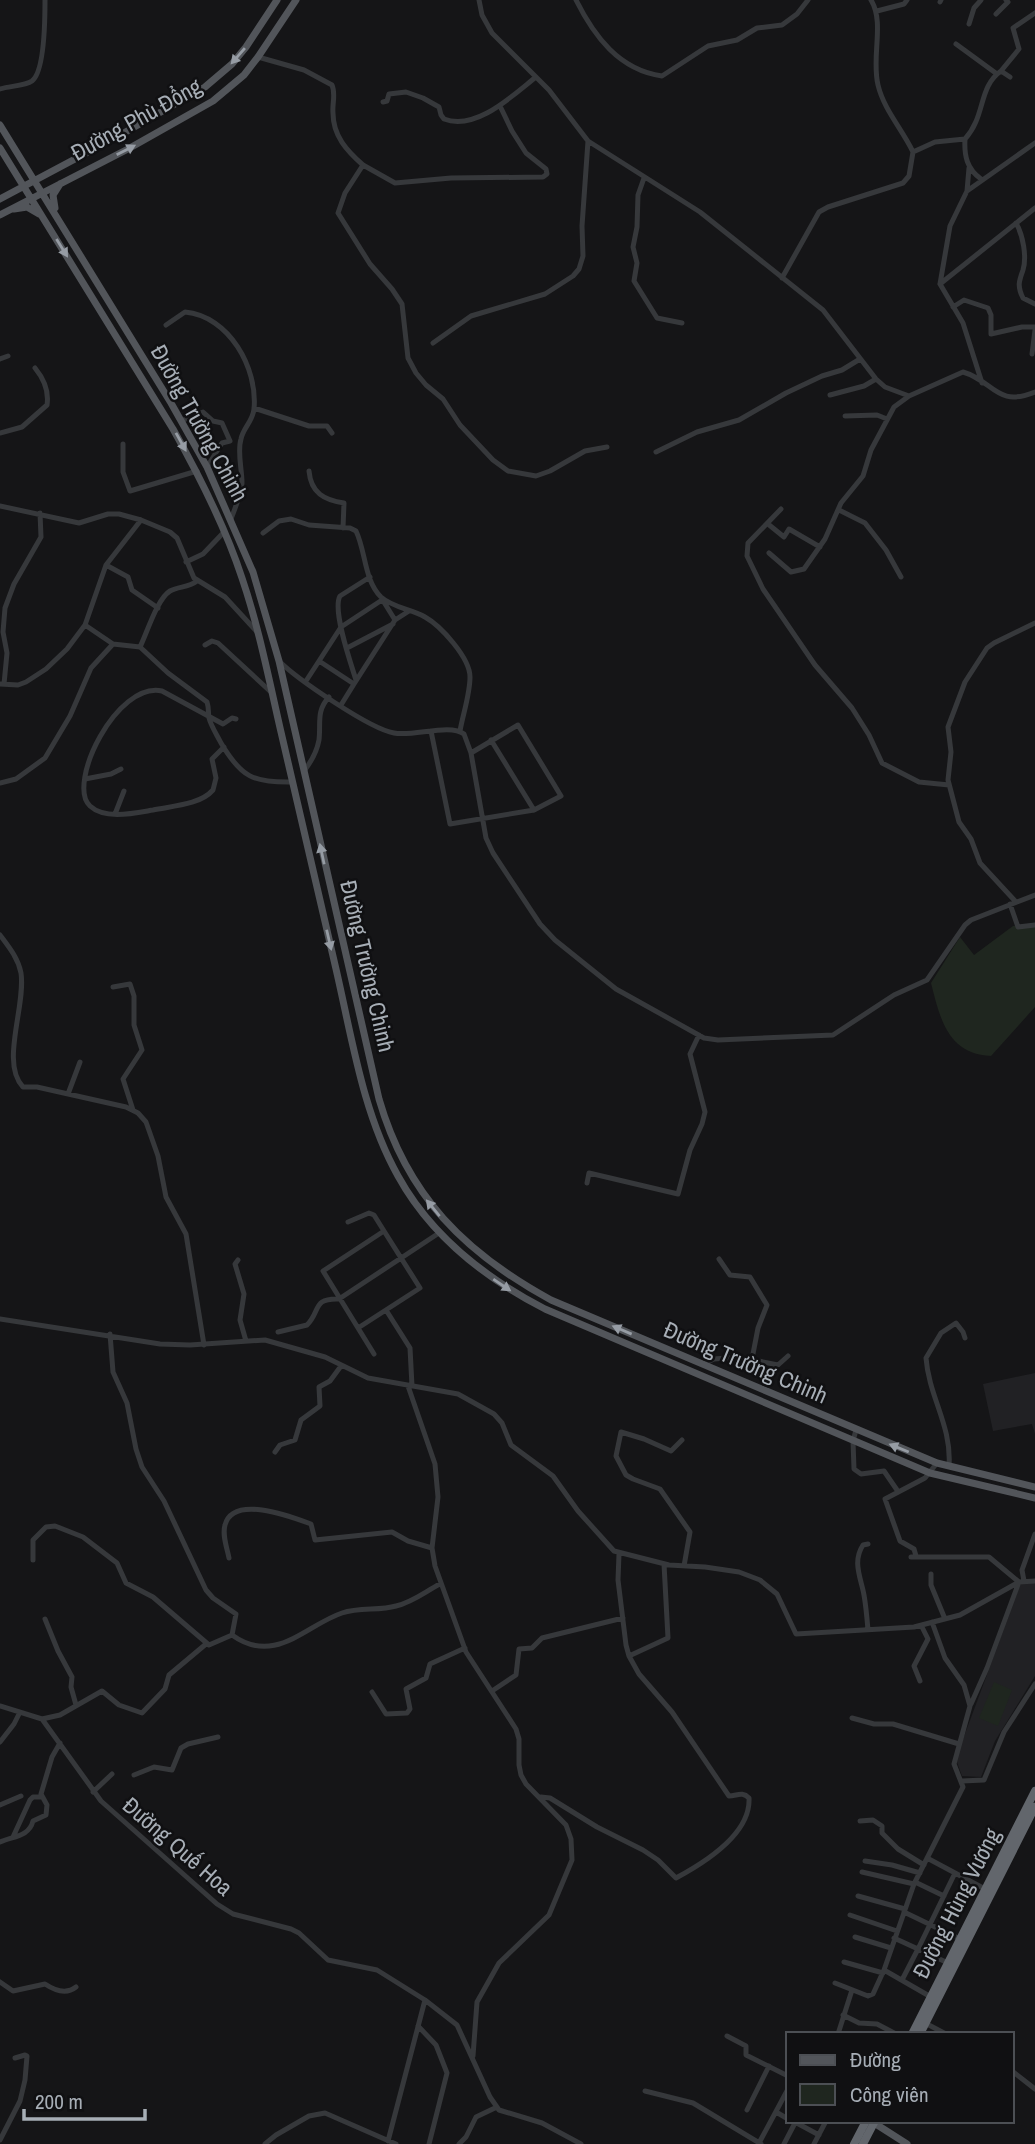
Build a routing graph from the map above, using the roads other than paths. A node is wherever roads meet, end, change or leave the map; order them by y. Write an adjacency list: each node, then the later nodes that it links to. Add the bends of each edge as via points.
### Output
1 (46, 0): 20 (street, via 42,54 35,78)
2 (277, 0): 21 (main road, Đường Phù Đổng, one-way to 21, via 232,64)
3 (296, 0): 16 (main road, Đường Phù Đổng)
4 (479, 0): 18 (street, via 492,33)
5 (576, 0): 6 (street, via 603,44 634,68 662,76 708,46 737,40 757,28 782,25)
6 (808, 0)
7 (871, 0): 11 (street)
8 (907, 0): 11 (street)
9 (981, 0): 14 (street)
10 (1006, 0): 13 (street)
11 (877, 11): 30 (street, via 878,86)
12 (1035, 13): 17 (street, via 1013,28 1019,50)
13 (996, 14)
14 (969, 24)
15 (956, 44): 17 (street)
16 (258, 57): 24 (main road, Đường Phù Đổng, via 231,86); 33 (street, via 304,70 332,85 338,136)
17 (999, 73): 19 (street); 26 (street, via 985,92 977,123)
18 (536, 77): 23 (street); 27 (street)
19 (1010, 77)
20 (0, 89)
21 (180, 102): 24 (main road); 34 (main road, Đường Phù Đổng)
22 (383, 102): 23 (street, via 390,93 407,92 437,106 442,117 456,123)
23 (500, 106): 33 (street, via 526,153 546,169 543,177 395,183)
24 (188, 116): 39 (main road, Đường Phù Đổng, one-way to 24)
25 (0, 125): 31 (main road, Đường Trường Chinh)
26 (965, 139): 30 (street, via 935,142); 35 (street)
27 (589, 141): 36 (street); 57 (street, via 579,269 545,295 471,316)
28 (1035, 143): 38 (street)
29 (0, 148): 32 (main road, Đường Trường Chinh)
30 (913, 152): 50 (street, via 909,176 903,183 819,212)
31 (19, 155): 34 (main road, via 36,170); 37 (main road, Đường Trường Chinh)
32 (7, 159): 40 (main road, Đường Trường Chinh); 43 (main road, via 14,179)
33 (363, 165): 78 (street, via 338,214 402,304 408,358 421,380 443,399 477,445 508,471 540,475 585,451)
34 (58, 167): 37 (main road, Đường Phù Đổng)
35 (970, 168): 38 (street); 41 (street)
36 (644, 178): 50 (street, via 700,212); 54 (street, via 638,195 634,281 657,318)
37 (34, 179): 40 (main road, Đường Phù Đổng); 42 (main road, Đường Trường Chinh)
38 (981, 179): 41 (street)
39 (65, 180): 42 (main road, Đường Phù Đổng); 49 (main road, via 52,198)
40 (23, 185): 43 (main road, Đường Phù Đổng); 44 (main road, Đường Trường Chinh)
41 (967, 191): 51 (street, via 950,226)
42 (42, 192): 44 (main road, Đường Phù Đổng); 49 (main road, Đường Trường Chinh)
43 (0, 198)
44 (30, 198): 46 (main road, Đường Phù Đổng); 48 (main road, Đường Trường Chinh)
45 (1035, 208): 47 (street)
46 (3, 213): 48 (main road, via 29,208)
47 (1016, 223): 51 (street); 52 (street, via 1023,237 1019,291)
48 (47, 225): 72 (main road, Đường Trường Chinh, one-way to 72)
49 (64, 228): 70 (main road, Đường Trường Chinh)
50 (782, 278): 61 (street, via 823,310)
51 (940, 285): 53 (street)
52 (1035, 304)
53 (953, 307): 56 (street, via 964,300 988,307 991,334); 64 (street, via 963,323)
54 (682, 323)
55 (166, 324): 68 (street, via 186,312 219,325 248,367)
56 (1035, 328): 58 (street)
57 (433, 342)
58 (1032, 354)
59 (8, 356): 60 (street)
60 (0, 359)
61 (860, 359): 63 (street); 79 (street, via 739,420 696,432)
62 (35, 368): 73 (street, via 47,391 47,405 22,427)
63 (876, 379): 66 (street); 67 (street)
64 (982, 383): 65 (street, via 1013,398); 67 (street, via 961,373)
65 (1035, 392)
66 (830, 395)
67 (909, 396): 71 (street)
68 (254, 408): 74 (street, via 309,426 327,426); 76 (street)
69 (845, 415): 71 (street)
70 (179, 418): 72 (main road); 75 (street, via 203,412 222,423); 80 (main road, Đường Trường Chinh)
71 (887, 419): 85 (street, via 863,476)
72 (168, 421): 81 (main road, Đường Trường Chinh, one-way to 81)
73 (0, 433)
74 (332, 433)
75 (230, 441): 76 (street); 80 (street, via 222,443)
76 (240, 442): 87 (street, via 242,486)
77 (123, 444): 81 (street, via 123,472 130,491)
78 (607, 447)
79 (656, 452)
80 (207, 467): 87 (main road, Đường Trường Chinh)
81 (197, 471): 91 (main road, Đường Trường Chinh)
82 (309, 471): 90 (street, via 315,492 344,503)
83 (0, 506): 86 (street)
84 (781, 509): 89 (street)
85 (838, 510): 93 (street); 98 (street, via 865,523)
86 (40, 513): 88 (street, via 79,523 113,514); 118 (street, via 40,541 5,608 7,655)
87 (231, 519): 112 (main road, Đường Trường Chinh, via 253,572)
88 (141, 520): 95 (street, via 175,536); 96 (street)
89 (768, 524): 93 (street, via 784,537 789,529); 138 (street, via 748,543 747,556 809,658 852,708 882,763 919,782)
90 (343, 527): 92 (street, via 291,519 279,521); 97 (street, via 358,534)
91 (224, 532): 95 (street, via 203,554); 107 (main road, Đường Trường Chinh)
92 (263, 533)
93 (820, 547): 94 (street, via 804,569 795,572)
94 (769, 553)
95 (186, 562): 99 (street)
96 (106, 565): 101 (street, via 128,577 132,590); 105 (street)
97 (370, 577): 100 (street); 106 (street, via 338,598)
98 (901, 577)
99 (197, 582): 101 (street, via 168,592); 107 (street, via 225,597)
100 (381, 598): 102 (street); 103 (street); 106 (street)
101 (158, 608): 110 (street)
102 (409, 611): 103 (street); 128 (street, via 441,631 469,669)
103 (394, 622): 111 (street); 115 (street)
104 (1035, 623): 138 (street, via 994,643 965,682 948,721)
105 (85, 625): 108 (street); 118 (street, via 46,669 23,684)
106 (341, 627): 111 (street); 113 (street)
107 (259, 634): 120 (main road, Đường Trường Chinh)
108 (113, 644): 110 (street); 137 (street, via 91,668 70,716 42,761 16,779)
109 (205, 645): 120 (street, via 218,643)
110 (140, 647): 119 (street)
111 (347, 648): 114 (street)
112 (279, 660): 116 (street); 126 (main road, Đường Trường Chinh)
113 (319, 661): 116 (street); 117 (street)
114 (352, 667): 115 (street); 117 (street)
115 (364, 668): 117 (street)
116 (306, 681): 121 (street)
117 (355, 682): 123 (street)
118 (2, 684)
119 (188, 688): 122 (street); 124 (street, via 207,702)
120 (272, 693): 127 (main road, Đường Trường Chinh)
121 (329, 697): 123 (street); 134 (street, via 321,708 316,749)
122 (179, 700): 124 (street); 135 (street, via 151,690 122,705 101,734)
123 (341, 705): 129 (street, via 388,732)
124 (209, 718): 125 (street, via 223,724); 131 (street)
125 (236, 719)
126 (294, 727): 127 (main road); 134 (main road, Đường Trường Chinh)
127 (281, 730): 136 (main road, Đường Trường Chinh)
128 (460, 730): 129 (street); 132 (street)
129 (431, 732): 142 (street, via 449,822)
130 (491, 740): 132 (street); 140 (street); 140 (street, via 515,725 522,729 560,792 559,797)
131 (224, 747): 136 (street, via 247,775 267,782); 141 (street, via 212,759 216,783 207,796 164,808)
132 (471, 753): 142 (street)
133 (121, 769): 135 (street)
134 (304, 771): 151 (main road, Đường Trường Chinh, one-way to 134)
135 (85, 779): 141 (street, via 86,801 93,809)
136 (293, 782): 153 (main road, Đường Trường Chinh, one-way to 153)
137 (0, 783)
138 (949, 785): 144 (street, via 959,822 980,863)
139 (124, 791): 141 (street)
140 (534, 810): 142 (street)
141 (115, 814)
142 (481, 820): 148 (street, via 494,853 547,933 617,989)
143 (1035, 894): 144 (street)
144 (1013, 903): 145 (street, via 1018,927); 148 (street, via 965,925 927,980 894,995 833,1035 718,1040)
145 (1035, 925)
146 (0, 935): 150 (street, via 17,961 21,977 7,1048 13,1075 23,1087)
147 (113, 987): 152 (street, via 127,983 134,990 134,1025 142,1050 123,1079)
148 (699, 1035): 154 (street, via 690,1054 705,1112 678,1194 589,1173)
149 (80, 1062): 150 (street)
150 (68, 1094): 152 (street)
151 (381, 1108): 153 (main road); 158 (main road, Đường Trường Chinh, one-way to 151, via 448,1225 416,1185)
152 (132, 1110): 171 (street, via 146,1122 166,1197 186,1234)
153 (371, 1111): 157 (main road, Đường Trường Chinh, via 399,1178)
154 (587, 1183)
155 (348, 1222): 156 (street, via 369,1213)
156 (384, 1231): 159 (street); 163 (street, via 323,1271)
157 (439, 1233): 159 (street); 162 (main road, Đường Trường Chinh)
158 (480, 1254): 162 (main road); 175 (main road, Đường Trường Chinh, one-way to 158, via 551,1300)
159 (402, 1259): 163 (street); 164 (street, via 420,1288)
160 (719, 1259): 174 (street, via 730,1275 750,1277 767,1305)
161 (238, 1260): 170 (street, via 235,1264 244,1294 240,1320)
162 (473, 1263): 180 (main road, Đường Trường Chinh, one-way to 180, via 545,1309)
163 (339, 1299): 166 (street); 167 (street, via 320,1304 307,1325)
164 (386, 1310): 166 (street); 177 (street, via 410,1348)
165 (0, 1319): 168 (street)
166 (358, 1328): 172 (street)
167 (278, 1332)
168 (110, 1334): 171 (street, via 160,1344); 206 (street, via 113,1372 127,1403 143,1470 164,1501 206,1590 236,1614)
169 (965, 1338): 183 (street, via 956,1324 941,1333 926,1358 950,1446)
170 (246, 1340): 171 (street); 176 (street, via 282,1344)
171 (204, 1345)
172 (374, 1354)
173 (788, 1356): 174 (street, via 778,1364)
174 (752, 1359): 175 (street)
175 (703, 1364): 178 (main road, Đường Trường Chinh)
176 (341, 1366): 177 (street, via 368,1378); 181 (street, via 319,1387 320,1408 301,1420 295,1440)
177 (410, 1386): 190 (street, via 435,1464 438,1497); 191 (street, via 458,1394 494,1414 511,1445 553,1476 609,1548)
178 (856, 1430): 180 (street); 182 (main road, Đường Trường Chinh, one-way to 178)
179 (682, 1440): 195 (street, via 671,1451 621,1432 616,1456 629,1477 660,1489 685,1522 691,1536)
180 (853, 1441): 184 (main road, Đường Trường Chinh); 186 (street, via 856,1472 884,1471)
181 (275, 1452)
182 (937, 1462): 183 (main road, Đường Trường Chinh); 184 (street)
183 (949, 1466): 185 (main road, Đường Trường Chinh)
184 (930, 1473): 186 (street); 187 (main road, Đường Trường Chinh)
185 (1035, 1486)
186 (897, 1490): 197 (street, via 886,1501 900,1541 914,1549 913,1556 989,1557)
187 (1035, 1498)
188 (1035, 1534): 197 (street)
189 (868, 1544): 205 (street, via 860,1550 858,1575)
190 (432, 1548): 192 (street, via 392,1532 315,1540 311,1524 284,1513 254,1510 228,1516 224,1528); 199 (street)
191 (619, 1553): 194 (street); 200 (street)
192 (229, 1558)
193 (33, 1560): 207 (street, via 33,1540 46,1527 83,1537 117,1563 128,1584 153,1597)
194 (664, 1564): 195 (street); 209 (street, via 668,1638)
195 (684, 1566): 205 (street, via 739,1572 762,1581 776,1594 796,1634)
196 (931, 1574): 202 (street)
197 (1022, 1581): 198 (street); 202 (street); 216 (street)
198 (1035, 1581)
199 (440, 1584): 206 (street, via 397,1606 340,1614 274,1645 253,1644); 208 (street)
200 (623, 1618): 209 (street); 212 (street, via 542,1638 534,1647 519,1649 516,1675)
201 (45, 1619): 214 (street, via 72,1677)
202 (945, 1619): 203 (street)
203 (932, 1622): 204 (street); 216 (street)
204 (921, 1625): 205 (street); 210 (street, via 928,1639 914,1666)
205 (868, 1630)
206 (232, 1635): 207 (street)
207 (206, 1644): 214 (street, via 169,1675 165,1689 142,1713 119,1705 102,1691)
208 (465, 1648): 212 (street); 213 (street, via 430,1664 427,1676 406,1689 407,1713 386,1714)
209 (629, 1656): 231 (street, via 729,1796 750,1798 743,1821 719,1852 677,1878 643,1850 551,1798)
210 (920, 1681)
211 (1035, 1684): 226 (street, via 1004,1732 985,1779)
212 (492, 1691): 231 (street, via 518,1734 524,1779)
213 (372, 1692)
214 (76, 1705): 218 (street)
215 (0, 1706): 217 (street)
216 (970, 1706): 223 (street)
217 (20, 1712): 218 (street); 221 (street)
218 (42, 1718): 222 (street, Đường Quế Hoa)
219 (852, 1718): 223 (street, via 893,1724)
220 (218, 1737): 225 (street, via 181,1748 172,1770 155,1767)
221 (0, 1742)
222 (60, 1743): 228 (street, Đường Quế Hoa); 230 (street)
223 (959, 1744): 226 (street, via 954,1764)
224 (112, 1774): 228 (street)
225 (134, 1775)
226 (962, 1781): 239 (street)
227 (1035, 1791): 246 (highway, Đường Hùng Vương)
228 (93, 1792): 267 (street, Đường Quế Hoa, via 225,1910 299,1933 328,1960 377,1970)
229 (21, 1796): 233 (street)
230 (41, 1797): 232 (street); 237 (street, via 47,1805 46,1815 33,1821 26,1833)
231 (541, 1797): 278 (street, via 569,1832 573,1849 570,1869 549,1916 499,1963 477,2002)
232 (30, 1800): 233 (street); 237 (street)
233 (9, 1801): 234 (street)
234 (0, 1805)
235 (1035, 1807): 269 (highway, Đường Hùng Vương)
236 (860, 1821): 241 (street, via 877,1822 895,1846)
237 (12, 1838): 238 (street)
238 (0, 1842)
239 (927, 1858): 241 (street); 244 (street)
240 (865, 1861): 243 (street)
241 (924, 1865): 243 (street)
242 (862, 1871): 245 (street)
243 (919, 1873): 245 (street)
244 (955, 1873): 246 (street); 248 (street)
245 (915, 1883): 248 (street); 249 (street)
246 (985, 1889): 255 (highway, Đường Hùng Vương)
247 (858, 1896): 249 (street)
248 (944, 1896): 251 (street)
249 (904, 1911): 251 (street); 252 (street)
250 (850, 1915): 252 (street)
251 (930, 1925): 255 (street); 257 (street)
252 (897, 1931): 254 (street)
253 (855, 1937): 256 (street)
254 (894, 1938): 256 (street); 257 (street)
255 (960, 1939): 259 (highway, Đường Hùng Vương)
256 (891, 1948): 260 (street)
257 (918, 1949): 259 (street); 261 (street)
258 (844, 1962): 260 (street)
259 (948, 1963): 266 (highway, Đường Hùng Vương)
260 (883, 1972): 261 (street); 265 (street, via 870,1995)
261 (902, 1980): 266 (street)
262 (0, 1982): 264 (street, via 13,1991 45,1984 65,1991)
263 (835, 1983): 265 (street)
264 (76, 1987)
265 (852, 1990): 268 (street)
266 (931, 1997): 269 (highway, Đường Hùng Vương)
267 (425, 2000): 270 (street); 278 (street, Đường Quế Hoa, via 457,2025)
268 (843, 2015): 271 (street, via 859,2023 873,2023); 272 (street)
269 (923, 2021): 273 (highway, Đường Hùng Vương); 274 (highway, Đường Hùng Vương); 275 (street)
270 (418, 2026): 298 (street); 302 (street, via 436,2045 447,2073)
271 (883, 2031)
272 (839, 2032)
273 (914, 2032)
274 (920, 2032)
275 (942, 2032)
276 (727, 2036): 279 (street)
277 (15, 2058): 296 (street, via 27,2056 25,2080)
278 (473, 2059): 285 (street, Đường Quế Hoa)
279 (768, 2066): 281 (street); 286 (street)
280 (1014, 2073): 282 (street)
281 (786, 2075)
282 (1035, 2089)
283 (645, 2091): 299 (street, via 693,2103)
284 (786, 2093): 287 (street)
285 (496, 2107): 303 (street, via 476,2117); 304 (street)
286 (747, 2110)
287 (776, 2112): 288 (street); 299 (street)
288 (786, 2118)
289 (794, 2123): 305 (street)
290 (797, 2123): 295 (street)
291 (825, 2123): 295 (street)
292 (870, 2123): 307 (highway)
293 (871, 2123): 308 (highway)
294 (872, 2123): 297 (main road)
295 (819, 2135): 306 (street)
296 (0, 2140)
297 (895, 2140): 309 (main road)
298 (388, 2141): 300 (street, via 321,2113); 301 (street)
299 (760, 2143)
300 (265, 2144)
301 (396, 2144)
302 (429, 2144)
303 (458, 2144)
304 (581, 2144)
305 (784, 2144)
306 (814, 2144)
307 (854, 2144)
308 (863, 2144)
309 (907, 2144)

